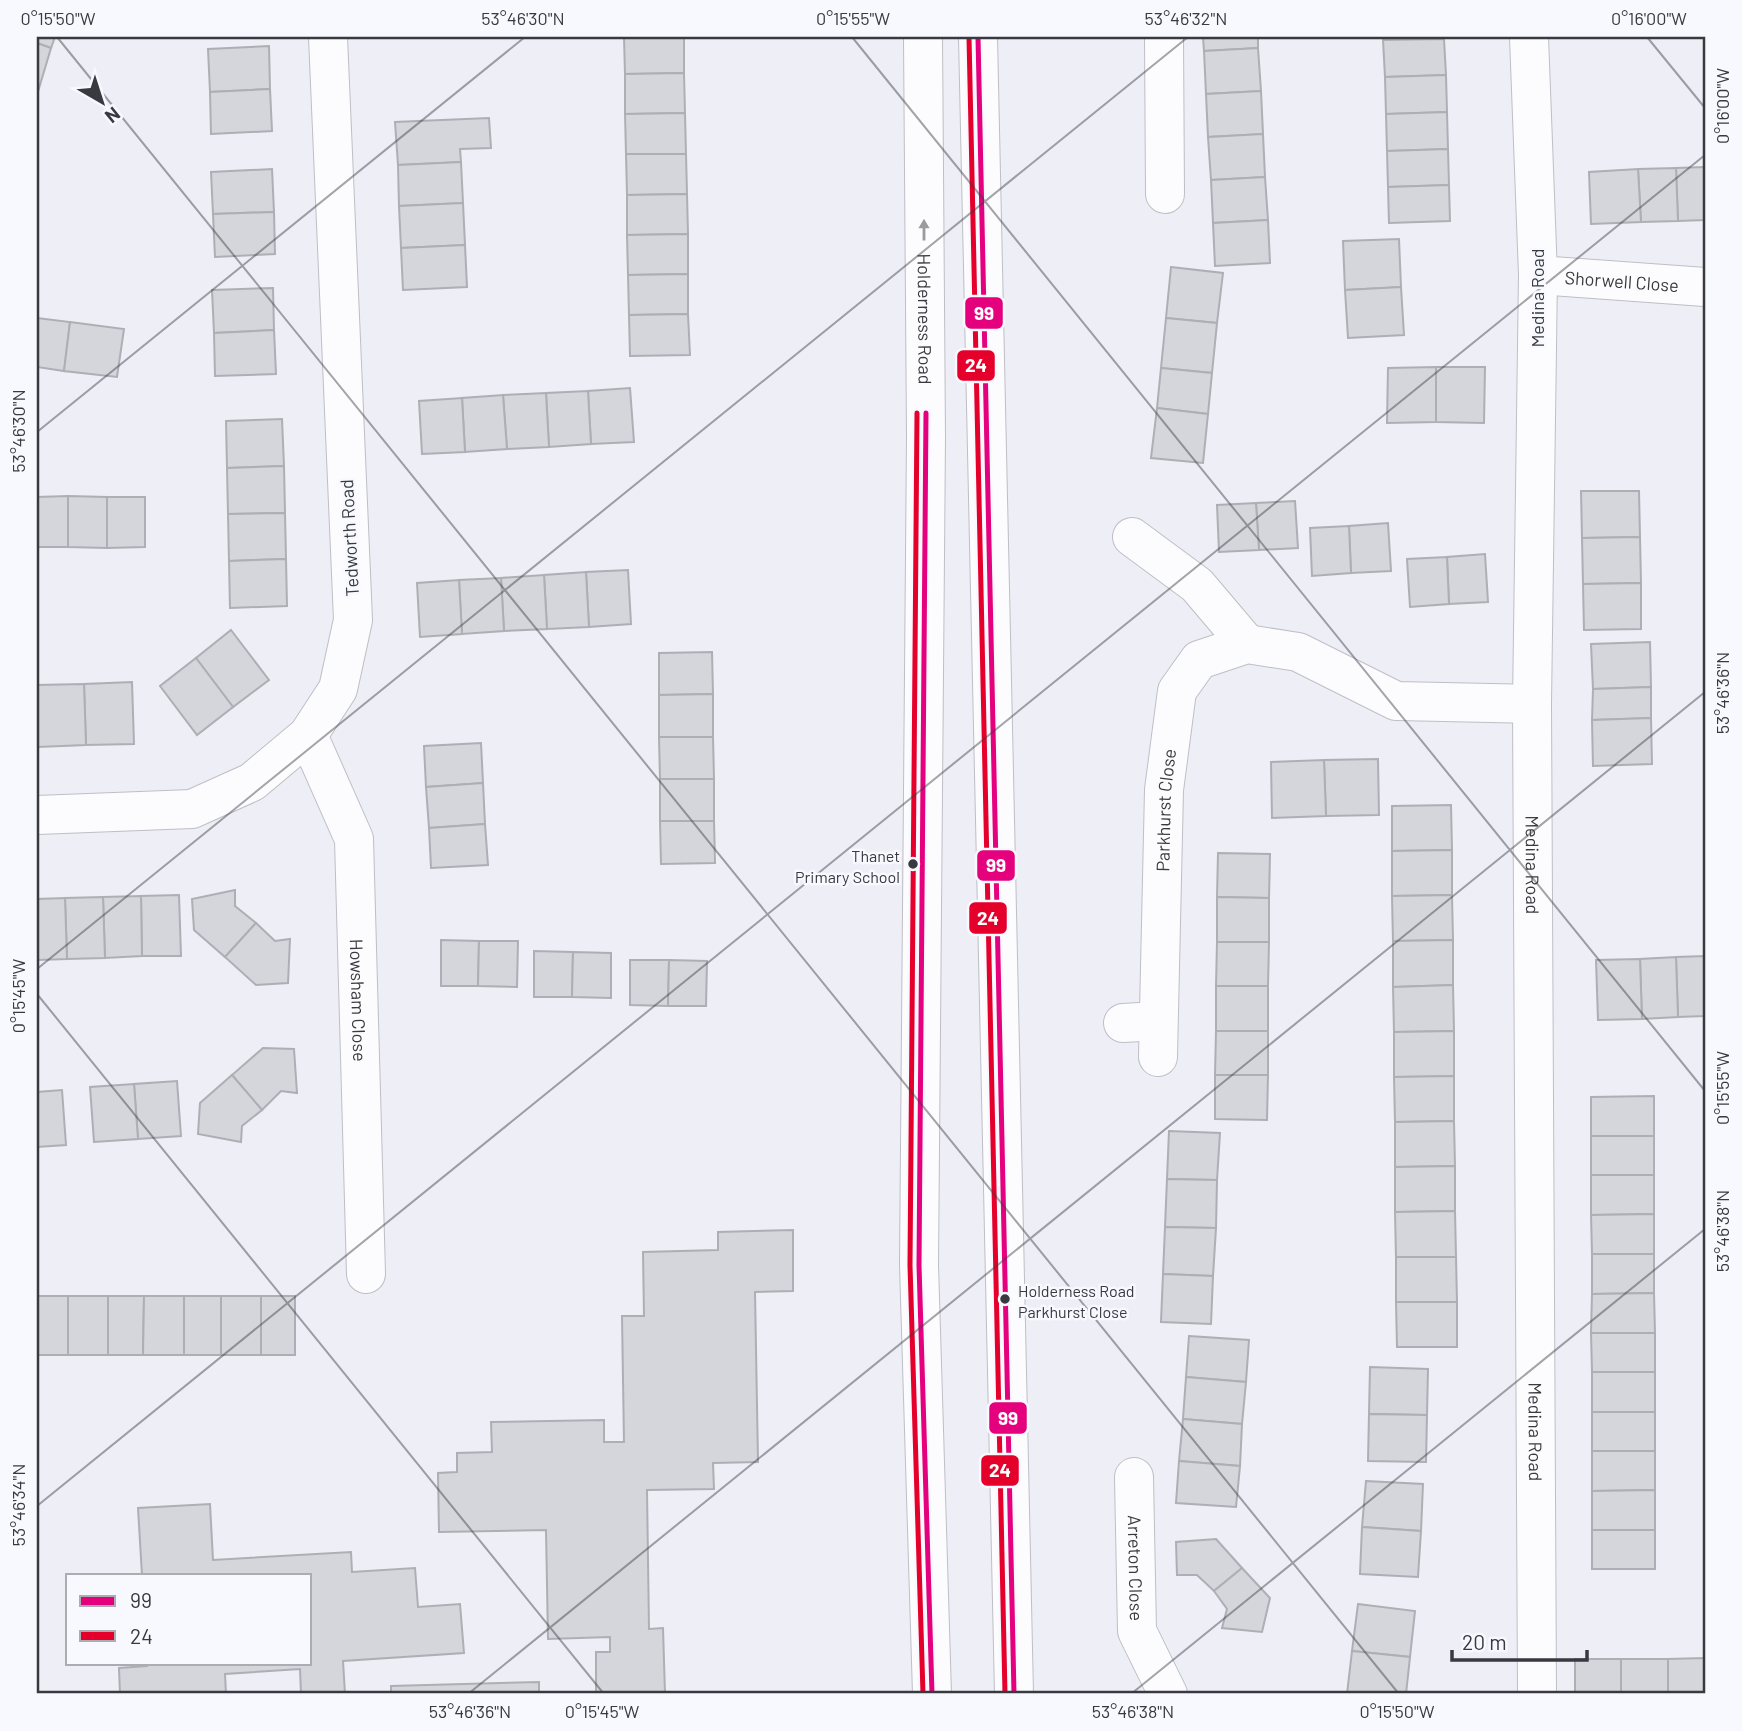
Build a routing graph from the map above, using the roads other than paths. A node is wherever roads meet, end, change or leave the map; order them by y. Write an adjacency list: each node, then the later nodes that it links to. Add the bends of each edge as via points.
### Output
1 (328, 37): 12 (main road, Tedworth Road, via 354,620 338,689)
2 (923, 37): 17 (main road, Holderness Road, one-way to 2, via 919,1265 926,451)
3 (978, 37): 18 (main road)
4 (1164, 37): 6 (main road)
5 (1529, 37): 7 (main road, Medina Road)
6 (1165, 194)
7 (1538, 275): 8 (main road, Shorwell Close); 11 (main road, Medina Road)
8 (1705, 287)
9 (1132, 537): 10 (main road, via 1197,585)
10 (1247, 644): 11 (main road, Parkhurst Close, via 1298,652 1396,701); 14 (main road, Parkhurst Close, via 1199,660 1177,691 1164,790)
11 (1532, 704): 20 (main road, Medina Road)
12 (308, 735): 13 (main road, Tedworth Road, via 252,782 192,809); 15 (main road, Howsham Close, via 354,839)
13 (37, 815)
14 (1146, 1034)
15 (366, 1274)
16 (1134, 1477): 19 (main road, Arreton Close, via 1137,1631)
17 (932, 1694)
18 (1014, 1694)
19 (1168, 1694)
20 (1537, 1694)

